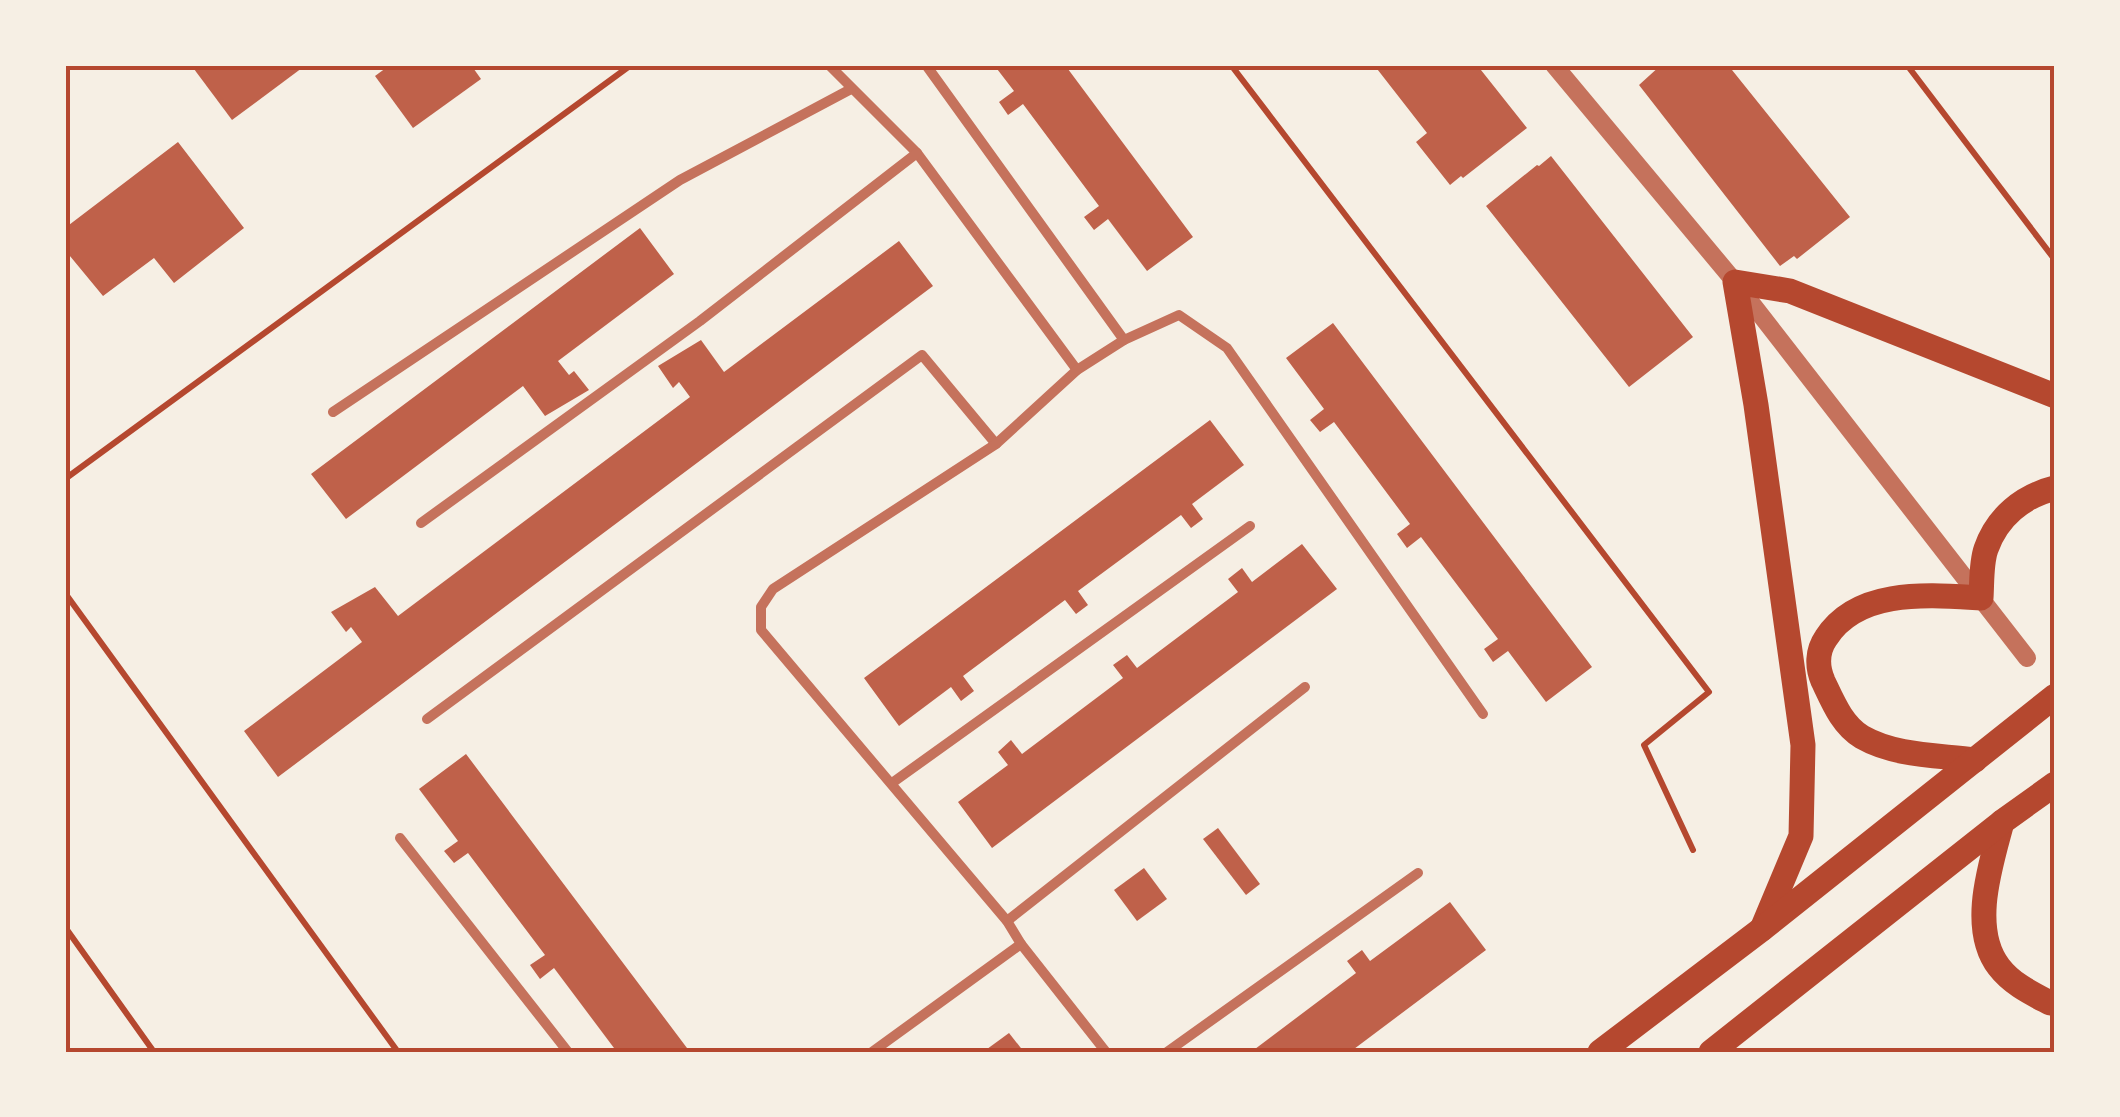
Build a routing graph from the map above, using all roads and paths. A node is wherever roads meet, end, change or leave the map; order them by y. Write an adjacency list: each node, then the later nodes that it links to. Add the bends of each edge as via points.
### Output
1 (630, 65): 16 (path)
2 (829, 65): 7 (street)
3 (926, 65): 11 (street)
4 (1231, 65): 32 (path, via 1709,692 1644,745)
5 (1554, 65): 10 (street)
6 (1907, 65): 9 (path)
7 (851, 89): 8 (street); 14 (street, via 680,180)
8 (917, 153): 12 (street); 18 (street)
9 (2055, 260)
10 (1735, 282): 13 (main road, via 1790,291); 21 (street); 36 (main road, via 1803,745 1801,836)
11 (1124, 340): 12 (street); 25 (street, via 1179,314 1227,348)
12 (1078, 370): 15 (street)
13 (2055, 396)
14 (332, 412)
15 (996, 444): 26 (street, via 922,355); 28 (street, via 773,589 761,607 761,630)
16 (65, 480)
17 (2055, 488): 21 (main road, via 2007,512 1985,551)
18 (421, 523)
19 (1250, 526): 28 (street)
20 (65, 593): 40 (path)
21 (1981, 598): 22 (street); 27 (main road, via 1927,594 1854,609 1822,643 1818,668 1837,711 1860,736 1894,750)
22 (2027, 658)
23 (1305, 687): 34 (street)
24 (2055, 696): 27 (main road)
25 (1482, 714)
26 (426, 719)
27 (1975, 760): 36 (main road)
28 (892, 784): 34 (street)
29 (2055, 784): 30 (main road)
30 (2002, 822): 38 (main road, via 1983,906 1987,939 1997,965 2024,990); 46 (main road)
31 (400, 838): 41 (street)
32 (1694, 850)
33 (1418, 873): 44 (street)
34 (1007, 921): 37 (street)
35 (65, 928): 39 (path)
36 (1762, 929): 45 (main road)
37 (1022, 944): 42 (street); 43 (street)
38 (2055, 1003)
39 (154, 1052)
40 (398, 1052)
41 (568, 1052)
42 (872, 1052)
43 (1106, 1052)
44 (1167, 1052)
45 (1600, 1052)
46 (1710, 1052)

